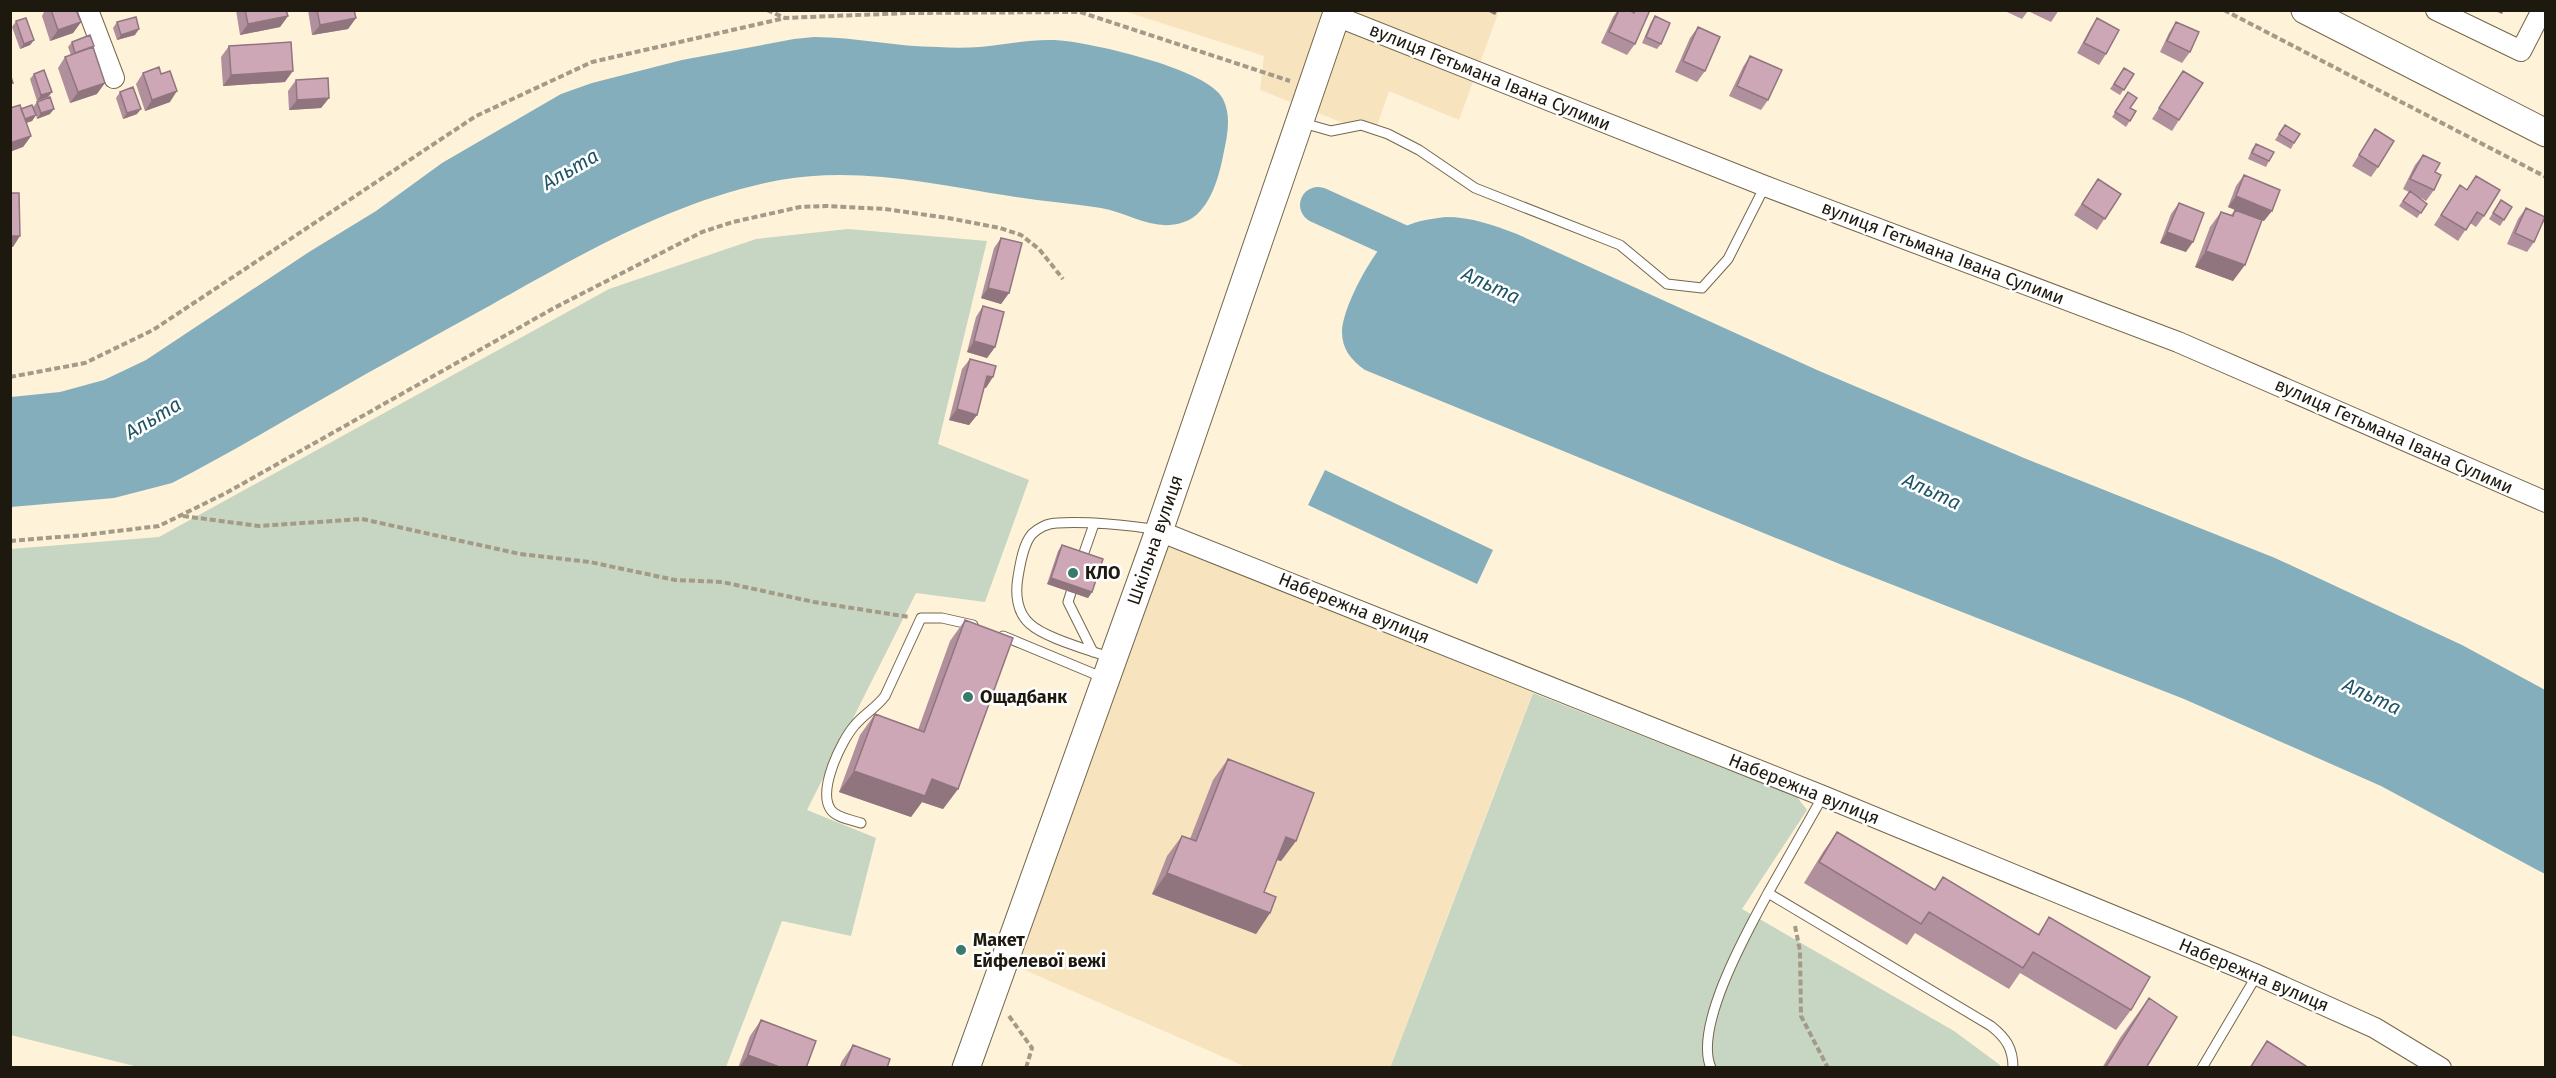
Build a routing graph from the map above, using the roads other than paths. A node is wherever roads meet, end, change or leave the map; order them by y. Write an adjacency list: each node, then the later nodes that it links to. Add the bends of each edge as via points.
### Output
1 (88, 10): 6 (street)
2 (2305, 10): 8 (main road)
3 (2436, 10): 4 (street, via 2521,51)
4 (2542, 10)
5 (1337, 13): 7 (main road, Шкільна вулиця); 9 (street, вулиця Гетьмана Івана Сулими)
6 (114, 78)
7 (1299, 121): 9 (lane, via 1331,131 1361,125 1388,134 1475,188 1620,245 1667,284 1702,288 1728,259); 12 (main road, Шкільна вулиця)
8 (2546, 133)
9 (1765, 186): 10 (street, вулиця Гетьмана Івана Сулими, via 2178,342)
10 (2546, 502)
11 (1094, 524): 12 (lane); 13 (lane, via 1068,602); 13 (lane, via 1056,523 1032,533 1017,592 1018,604 1029,624)
12 (1159, 531): 13 (main road, Шкільна вулиця); 14 (street, Набережна вулиця)
13 (1104, 663): 15 (lane, via 942,618 921,618 885,696 850,732 830,774 826,793 831,810); 18 (main road, Шкільна вулиця)
14 (1823, 796): 16 (lane); 17 (street, Набережна вулиця)
15 (861, 824)
16 (1768, 894): 19 (lane, via 1722,987 1709,1041); 20 (lane, via 1991,1026 2010,1047)
17 (2257, 975): 21 (lane); 22 (street, Набережна вулиця, via 2375,1028)
18 (966, 1068)
19 (1712, 1068)
20 (2013, 1068)
21 (2202, 1068)
22 (2441, 1068)

